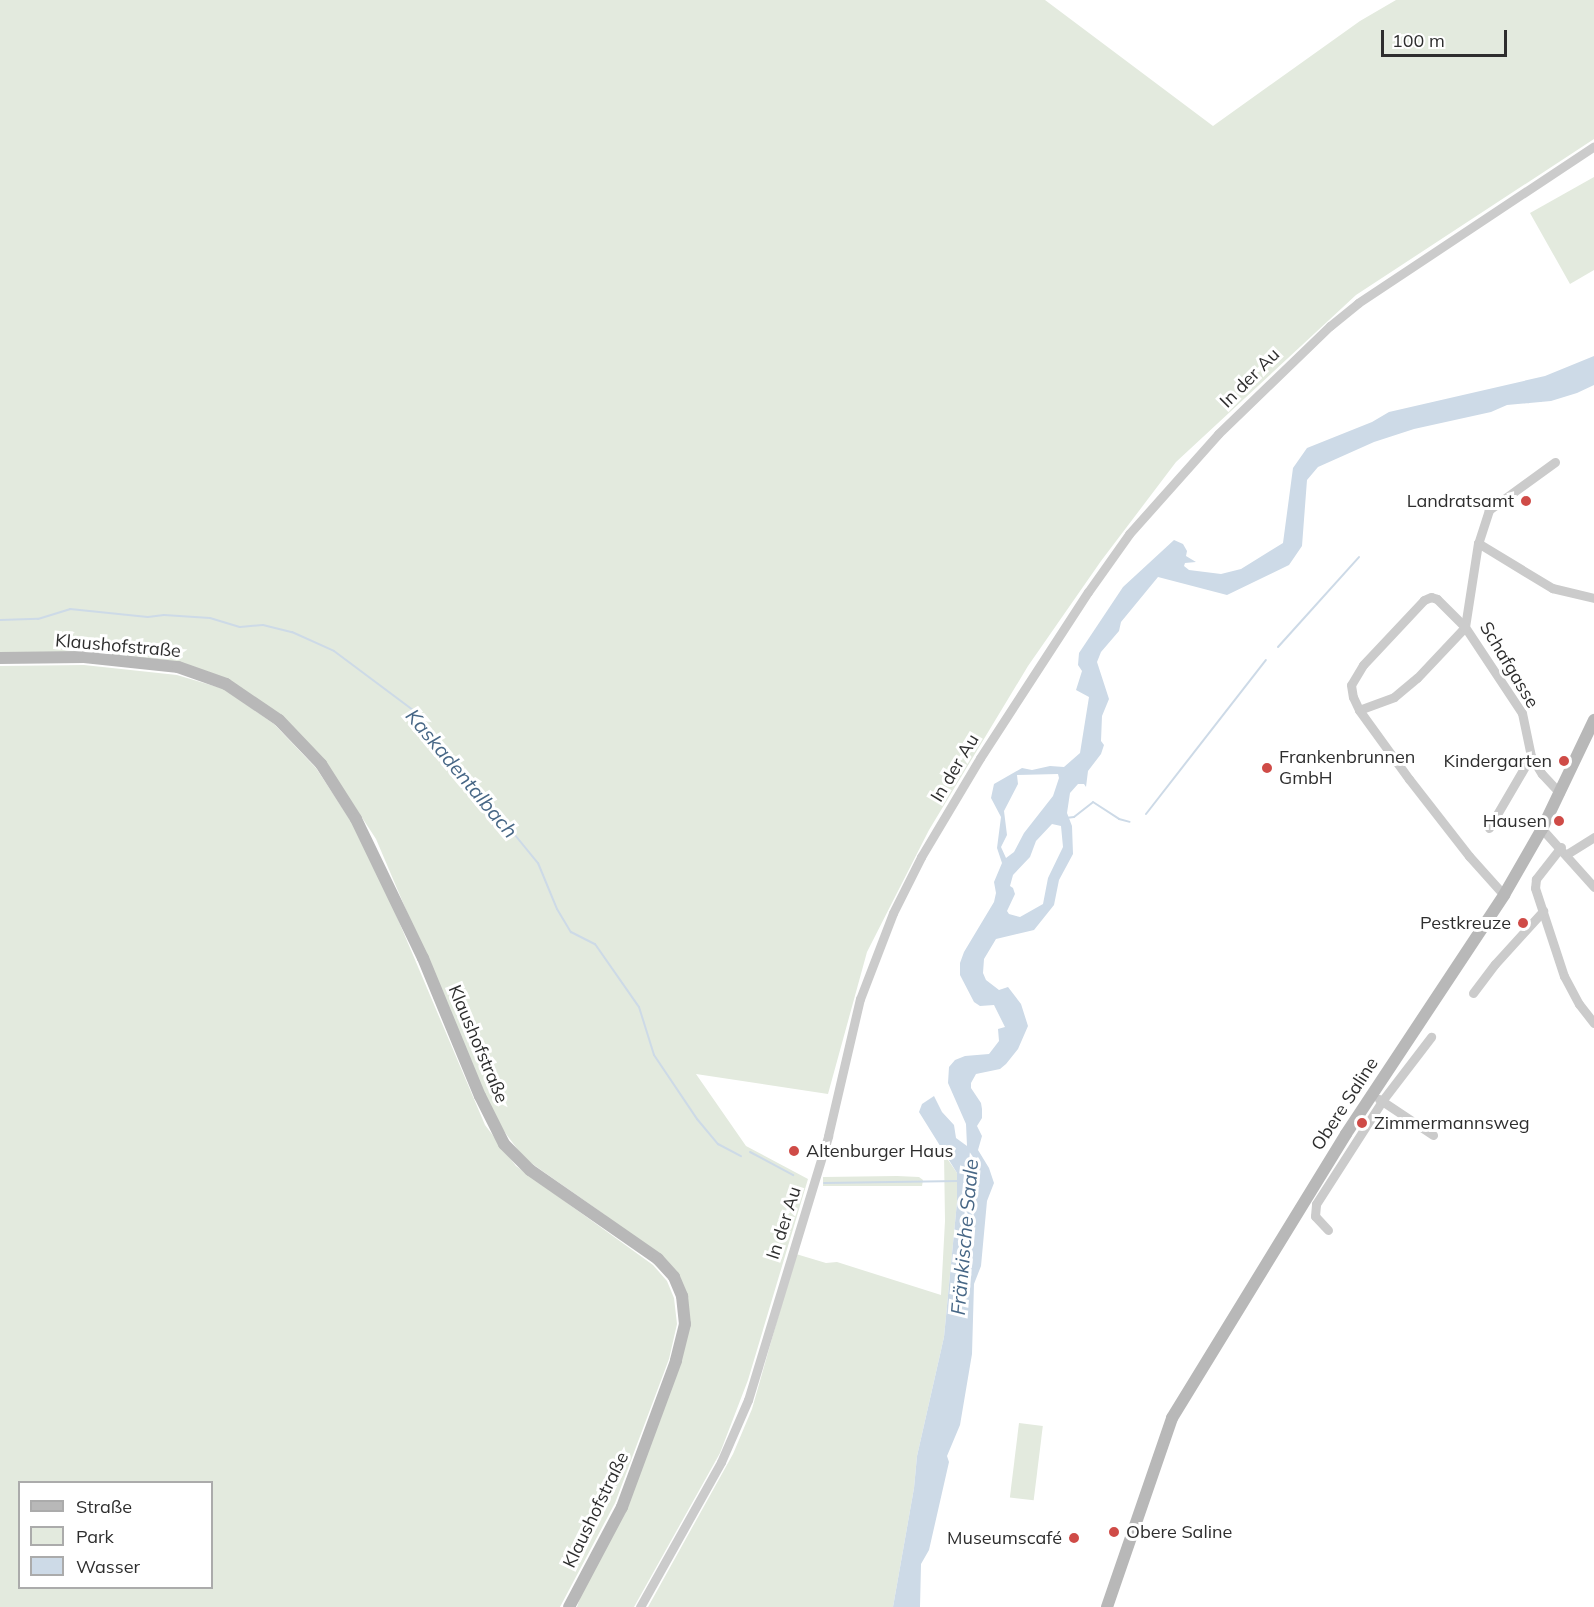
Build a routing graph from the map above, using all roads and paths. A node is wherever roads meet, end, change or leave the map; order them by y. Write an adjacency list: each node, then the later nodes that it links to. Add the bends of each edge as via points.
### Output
1 (1594, 146): 25 (street, In der Au, via 1358,303 1330,326 1194,460 1129,534 1088,592 980,758 893,913 860,999 828,1136 748,1400 721,1462)
2 (1555, 462): 3 (street, Schafgasse, via 1489,510)
3 (1478, 543): 4 (street, via 1552,588); 5 (street, Schafgasse)
4 (1594, 598)
5 (1465, 627): 7 (street, via 1394,697); 7 (street, via 1437,599 1424,600 1363,665 1351,685); 9 (street, Schafgasse, via 1522,713)
6 (0, 658): 24 (main road, Klaushofstraße, via 84,657 178,667 226,684 279,720 321,764 356,819 423,958 504,1144 530,1170 658,1259 674,1277 682,1296 685,1324 676,1361 622,1507)
7 (1359, 710): 16 (street, via 1462,848)
8 (1594, 720): 10 (main road, Obere Saline)
9 (1532, 756): 10 (street, Schafgasse); 11 (street)
10 (1560, 793): 12 (main road, Obere Saline)
11 (1489, 828)
12 (1542, 829): 14 (street); 16 (main road, Obere Saline)
13 (1594, 837): 14 (street)
14 (1564, 851): 15 (street); 17 (street, via 1536,879)
15 (1592, 882)
16 (1504, 895): 21 (main road, Obere Saline)
17 (1543, 911): 18 (street); 19 (street, via 1564,976)
18 (1473, 993)
19 (1594, 1023)
20 (1431, 1037): 21 (street, Obere Saline)
21 (1377, 1098): 22 (street); 23 (street, Obere Saline, via 1316,1204 1315,1216); 26 (main road, Obere Saline, via 1172,1418)
22 (1433, 1135)
23 (1328, 1230)
24 (569, 1607)
25 (640, 1607)
26 (1107, 1607)

